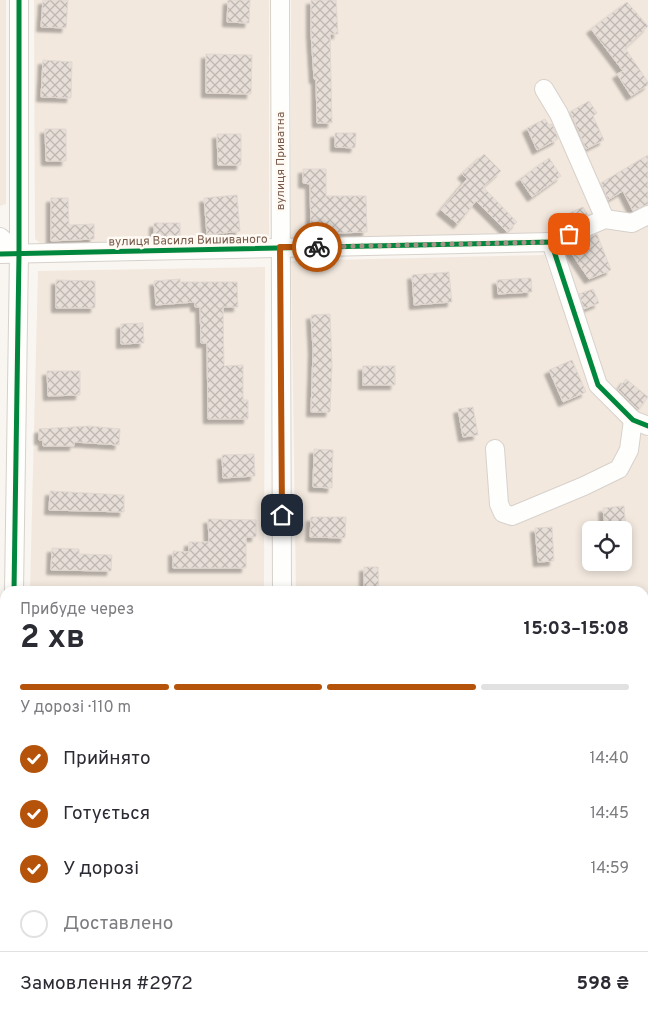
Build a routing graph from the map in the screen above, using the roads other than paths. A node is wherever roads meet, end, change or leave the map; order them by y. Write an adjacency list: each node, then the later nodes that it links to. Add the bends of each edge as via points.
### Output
1 (19, 0): 10 (street)
2 (280, 0): 8 (street, вулиця Приватна)
3 (544, 89): 5 (street, via 559,114)
4 (648, 215): 5 (street, via 632,223)
5 (605, 219): 7 (street)
6 (0, 237): 10 (street)
7 (551, 242): 8 (street, вулиця Василя Вишиваного); 11 (street, via 598,384)
8 (280, 247): 10 (street, вулиця Василя Вишиваного); 14 (street, вулиця Приватна)
9 (0, 254): 10 (street, вулиця Василя Вишиваного)
10 (19, 254): 13 (street)
11 (640, 423): 12 (street, via 618,468 512,516 504,513 499,504)
12 (495, 449)
13 (14, 586)
14 (282, 586)

